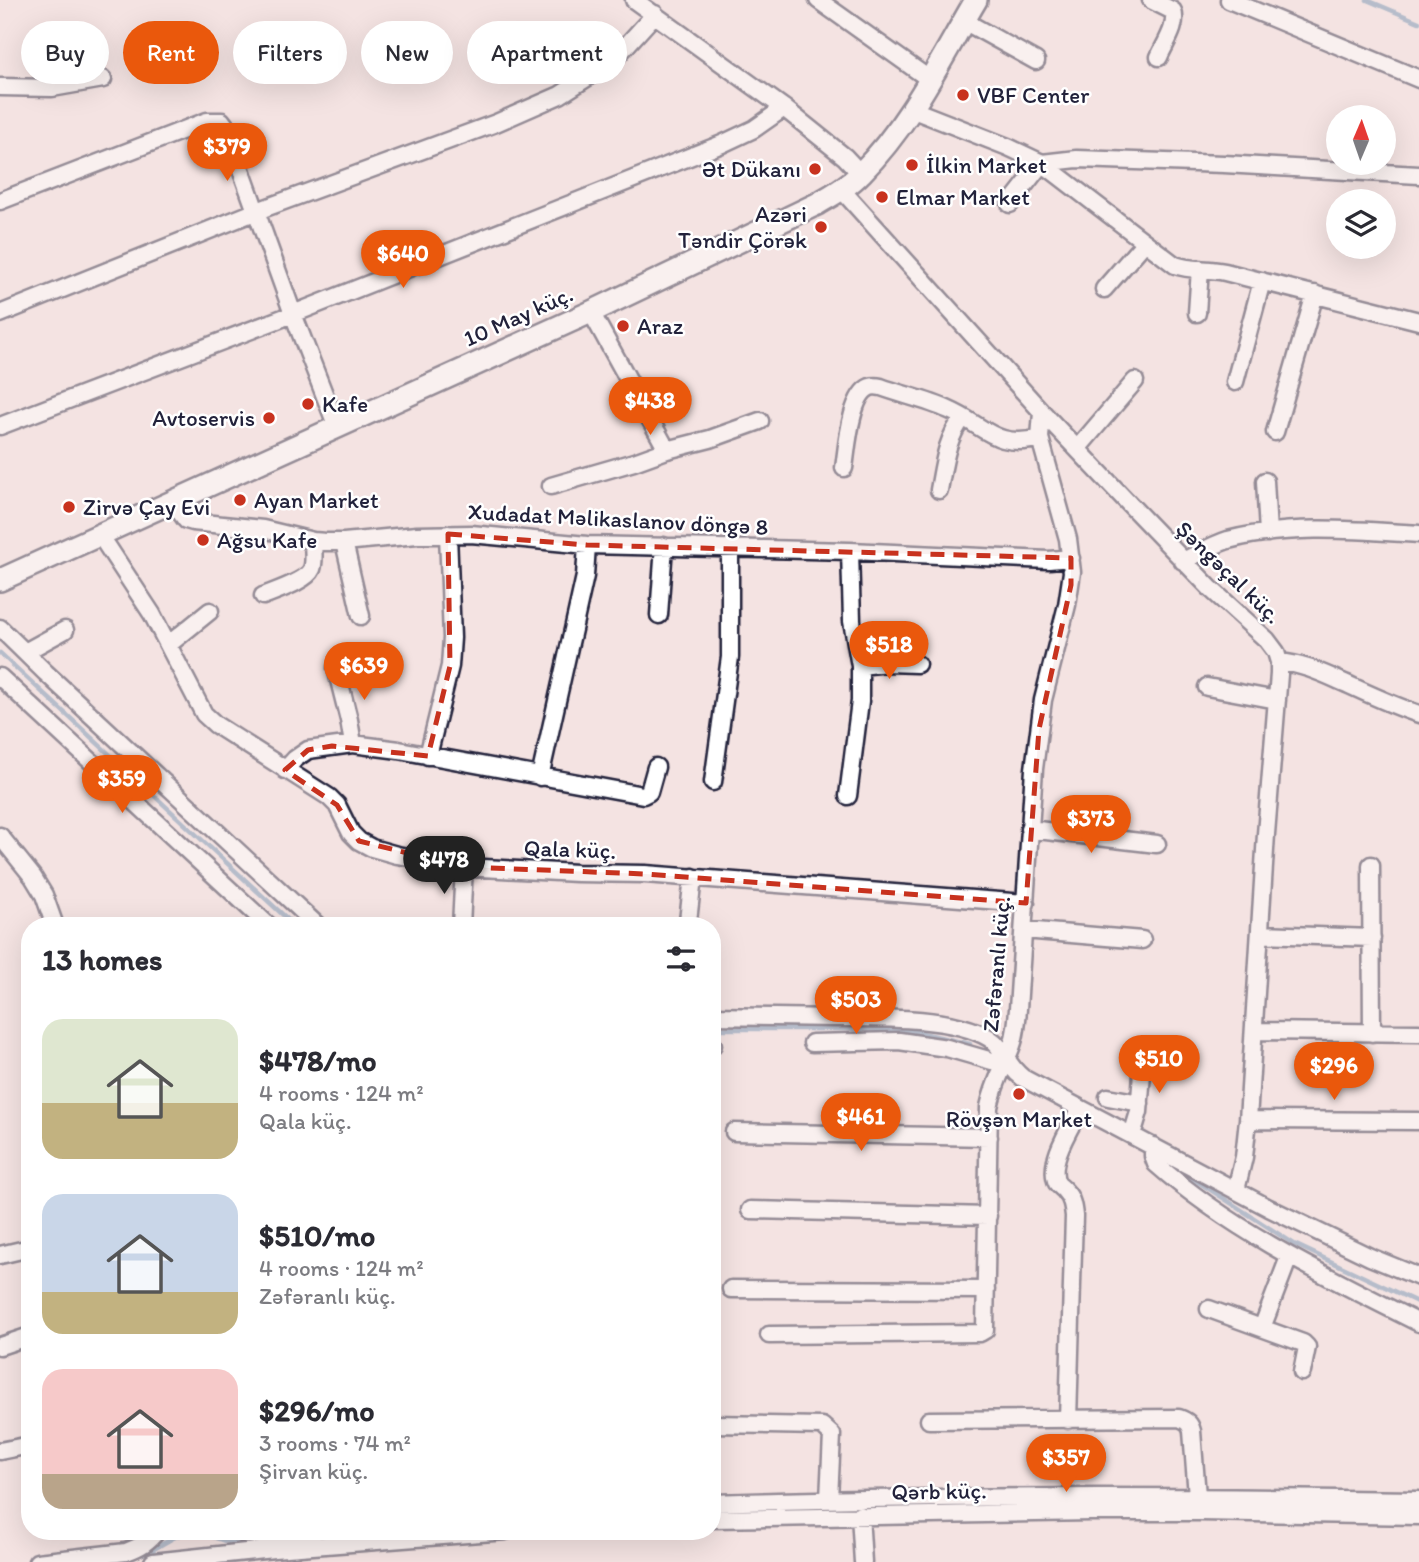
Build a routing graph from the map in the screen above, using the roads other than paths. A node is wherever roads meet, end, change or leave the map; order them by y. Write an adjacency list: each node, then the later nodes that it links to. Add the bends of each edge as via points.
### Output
1 (634, 0): 6 (street)
2 (818, 0): 10 (street)
3 (976, 0): 7 (main road, 10 May küç.)
4 (1151, 0): 8 (street, via 1175,15)
5 (1229, 0): 11 (street)
6 (655, 14): 14 (street); 22 (street, via 615,58 560,95)
7 (964, 20): 9 (street); 10 (main road, 10 May küç.)
8 (1159, 57)
9 (1036, 61)
10 (929, 79): 15 (main road, 10 May küç.)
11 (1419, 79)
12 (75, 84): 13 (street)
13 (0, 87)
14 (784, 108): 17 (street); 31 (street, via 722,144)
15 (911, 109): 16 (street); 17 (main road, 10 May küç.)
16 (1042, 163): 18 (street, via 1091,159); 21 (street); 23 (street)
17 (861, 174): 19 (main road, 10 May küç.)
18 (1419, 175)
19 (841, 189): 28 (main road, 10 May küç.); 35 (street, Şəngəçal küç.)
20 (0, 201): 22 (street, via 215,120 225,125)
21 (1010, 204)
22 (257, 211): 30 (street); 31 (street)
23 (1145, 242): 24 (street, via 1175,265); 26 (street)
24 (1200, 269): 25 (street); 29 (street)
25 (1262, 281): 27 (street); 34 (street)
26 (1104, 289)
27 (1315, 294): 32 (street); 40 (street)
28 (591, 312): 39 (main road, 10 May küç.); 43 (street)
29 (1197, 313)
30 (0, 314)
31 (293, 314): 38 (street); 39 (street)
32 (1419, 321)
33 (1135, 381): 42 (street)
34 (1235, 382)
35 (1042, 412): 41 (street, Zəfəranlı küç.); 42 (street, Şəngəçal küç.)
36 (962, 418): 41 (street, via 1012,442); 44 (street, via 938,405 871,386 862,392 855,409); 47 (street, via 947,446)
37 (760, 421): 43 (street)
38 (0, 426)
39 (337, 427): 48 (main road, 10 May küç.)
40 (1275, 432)
41 (1040, 438): 59 (street, Zəfəranlı küç.)
42 (1076, 449): 60 (street, Şəngəçal küç.)
43 (667, 450): 46 (street)
44 (844, 468)
45 (1265, 481): 49 (street)
46 (551, 486)
47 (939, 490)
48 (173, 502): 52 (main road, 10 May küç.); 53 (street, Xudadat Məlikaslanov döngə 8, via 193,523 263,529)
49 (1268, 533): 51 (street, via 1331,529); 60 (street, via 1227,541)
50 (448, 534): 54 (street, Xudadat Məlikaslanov döngə 8); 55 (street, Xudadat Məlikaslanov döngə 8); 79 (street, via 450,666)
51 (1419, 534)
52 (100, 535): 61 (main road, 10 May küç.); 68 (street, Qala küç.)
53 (313, 541): 54 (street, Xudadat Məlikaslanov döngə 8); 62 (street, via 309,575)
54 (344, 542): 65 (street)
55 (587, 545): 56 (street, Xudadat Məlikaslanov döngə 8); 82 (street, via 585,576)
56 (664, 546): 57 (street, Xudadat Məlikaslanov döngə 8); 64 (street)
57 (730, 547): 58 (street, Xudadat Məlikaslanov döngə 8); 83 (street, via 730,657)
58 (850, 551): 59 (street, Xudadat Məlikaslanov döngə 8); 72 (street, via 852,621)
59 (1071, 558): 85 (street, Zəfəranlı küç., via 1071,585 1043,700)
60 (1183, 561): 70 (street, Şəngəçal küç., via 1267,640)
61 (0, 580)
62 (263, 596)
63 (210, 611): 68 (street)
64 (659, 615)
65 (360, 616)
66 (0, 628): 69 (street)
67 (65, 630): 69 (street)
68 (168, 645): 81 (street, Qala küç., via 204,714)
69 (25, 652): 94 (street)
70 (1279, 662): 76 (street, Şəngəçal küç.); 77 (street, via 1312,668)
71 (917, 664): 72 (street)
72 (860, 666): 84 (street)
73 (336, 668): 78 (street)
74 (0, 677): 93 (street)
75 (1208, 687): 76 (street)
76 (1277, 700): 98 (street, Şəngəçal küç.)
77 (1419, 714)
78 (353, 744): 79 (street); 81 (street, via 308,750)
79 (428, 756): 82 (street)
80 (656, 767): 82 (street, via 649,792 643,795)
81 (285, 770): 89 (street, Qala küç., via 337,805 359,841 397,855)
82 (540, 777)
83 (713, 782)
84 (848, 796)
85 (1029, 829): 87 (street); 91 (street, Zəfəranlı küç.)
86 (0, 836): 92 (street, via 33,877)
87 (1157, 844)
88 (1371, 865): 99 (street)
89 (464, 867): 90 (street, Qala küç.); 95 (street)
90 (694, 877): 91 (street, Qala küç.); 96 (street)
91 (1026, 903): 97 (street, Zəfəranlı küç.)
92 (52, 917)
93 (256, 917)
94 (308, 917)
95 (461, 917)
96 (689, 917)
97 (1024, 930): 100 (street); 107 (street, Zəfəranlı küç., via 1018,1009)
98 (1260, 934): 99 (street); 102 (street, Şəngəçal küç.)
99 (1372, 938): 103 (street)
100 (1142, 940)
101 (721, 1016): 107 (street, via 928,1021 982,1034 992,1039)
102 (1254, 1031): 103 (street); 111 (street, Şəngəçal küç.)
103 (1372, 1033): 104 (street)
104 (1419, 1033)
105 (811, 1043): 107 (street, via 899,1041 947,1048 992,1062)
106 (1144, 1047): 109 (street)
107 (1006, 1060): 110 (street, Zəfəranlı küç., via 1023,1078); 115 (street, via 992,1092)
108 (1108, 1097): 109 (street)
109 (1140, 1103): 114 (street)
110 (1080, 1109): 114 (street, Zəfəranlı küç.); 134 (street, via 1055,1161 1058,1184 1072,1201 1074,1216)
111 (1248, 1120): 112 (street); 117 (street, Şəngəçal küç.)
112 (1419, 1121)
113 (734, 1132): 115 (street)
114 (1132, 1135): 116 (street, Zəfəranlı küç.)
115 (989, 1137): 119 (street)
116 (1153, 1146): 117 (street, Zəfəranlı küç.); 122 (street, via 1156,1164 1166,1173)
117 (1236, 1190): 123 (street, Zəfəranlı küç.)
118 (750, 1210): 119 (street)
119 (988, 1216): 125 (street)
120 (21, 1250): 121 (street)
121 (0, 1255)
122 (1289, 1256): 127 (street); 128 (street)
123 (1419, 1277)
124 (731, 1289): 125 (street)
125 (986, 1290): 129 (street, via 986,1325 981,1333)
126 (1209, 1310): 128 (street)
127 (1419, 1323)
128 (1262, 1328): 132 (street, via 1307,1347)
129 (769, 1335)
130 (21, 1339): 131 (street)
131 (0, 1346)
132 (1302, 1372)
133 (929, 1420): 134 (street)
134 (1068, 1420): 138 (street, via 1186,1421 1192,1431)
135 (721, 1424): 139 (street, via 822,1426 832,1435)
136 (21, 1447): 137 (street)
137 (0, 1451)
138 (1197, 1496): 139 (street, Qərb küç.); 140 (street, Qərb küç.)
139 (829, 1499): 141 (street, Qərb küç.)
140 (1419, 1500)
141 (721, 1503)
142 (860, 1515): 143 (street, Qərb küç., via 1200,1512); 144 (street, Qərb küç.); 149 (street)
143 (1419, 1516)
144 (721, 1519)
145 (150, 1540): 147 (street, via 126,1552)
146 (390, 1540): 148 (street)
147 (37, 1562)
148 (153, 1562)
149 (863, 1562)

